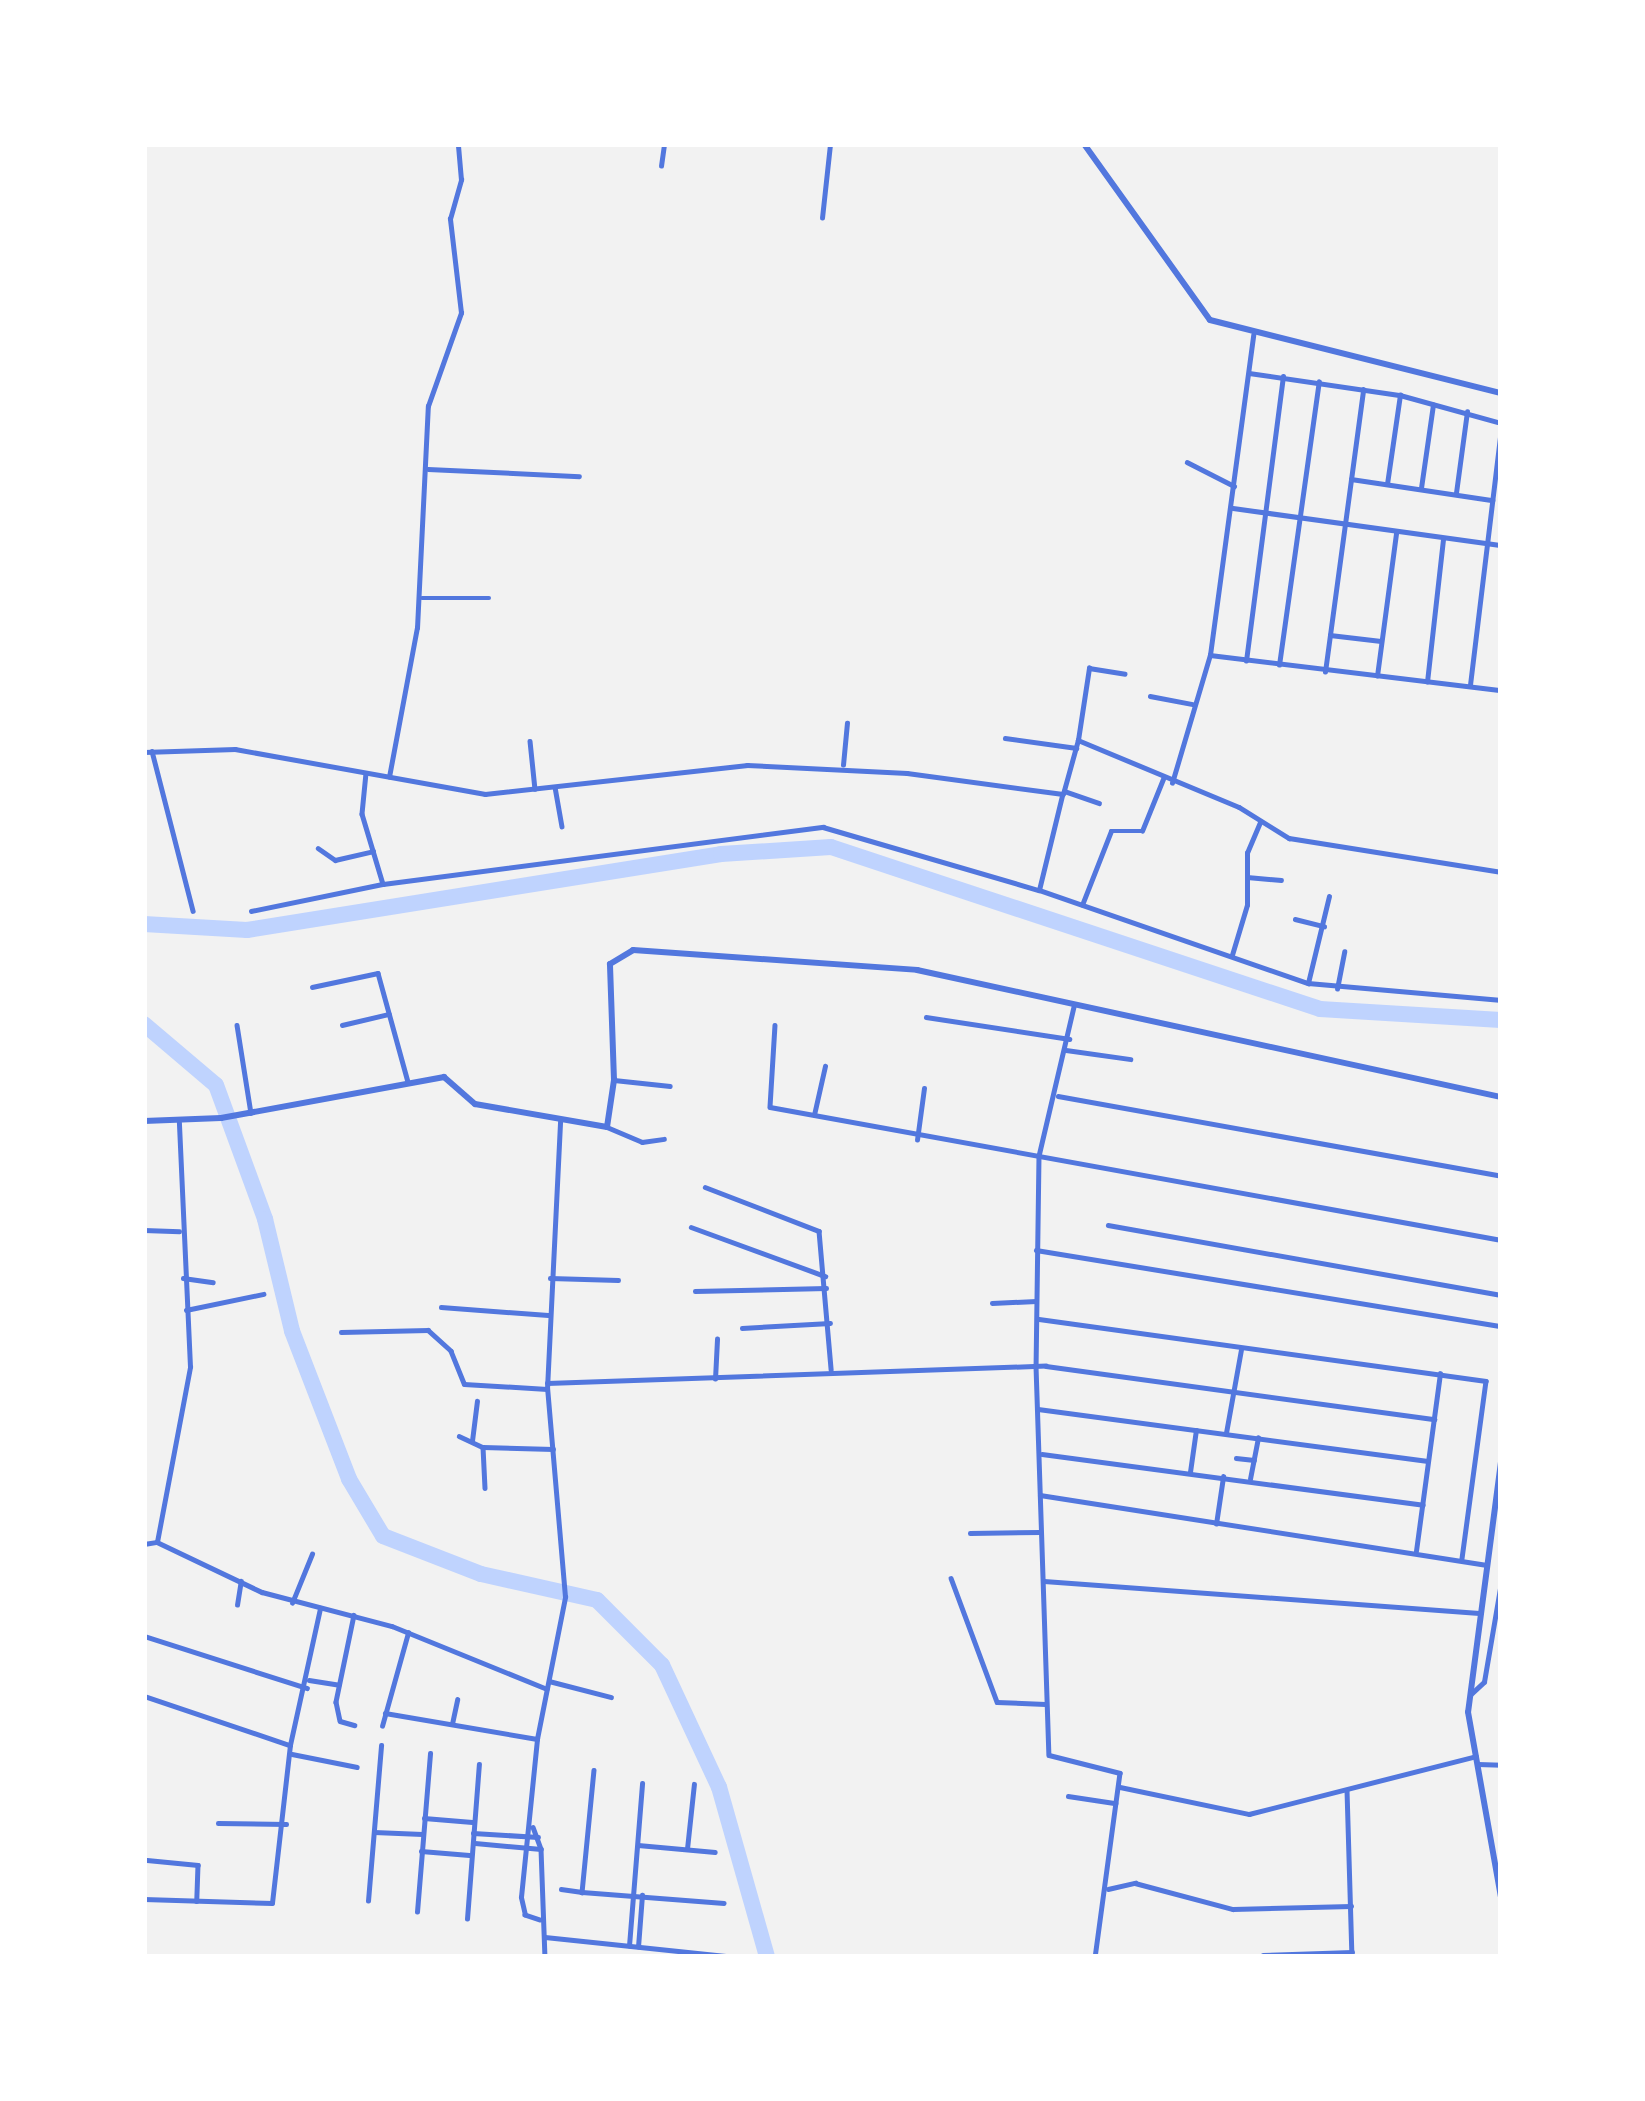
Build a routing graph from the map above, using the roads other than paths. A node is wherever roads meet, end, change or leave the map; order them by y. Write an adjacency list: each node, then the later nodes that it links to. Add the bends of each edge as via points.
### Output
1 (458, 144): 18 (street, via 461,179 450,216 461,313 428,406)
2 (664, 144): 5 (street)
3 (830, 144): 6 (street)
4 (1084, 144): 7 (street, via 1198,308)
5 (661, 166)
6 (822, 218)
7 (1253, 338): 8 (street); 12 (street)
8 (1248, 374): 9 (street); 22 (street)
9 (1283, 376): 10 (street); 27 (street)
10 (1319, 382): 11 (street); 28 (street)
11 (1363, 389): 13 (street); 20 (street)
12 (1501, 393)
13 (1400, 395): 14 (street); 21 (street)
14 (1433, 403): 15 (street); 23 (street)
15 (1467, 412): 16 (street); 24 (street)
16 (1501, 426): 25 (street)
17 (1187, 462): 22 (street)
18 (428, 469): 19 (street); 34 (street)
19 (579, 476)
20 (1351, 479): 21 (street); 29 (street)
21 (1387, 484): 23 (street)
22 (1234, 486): 26 (street)
23 (1421, 488): 24 (street)
24 (1456, 493): 25 (street)
25 (1492, 500): 32 (street)
26 (1231, 507): 27 (street); 38 (street)
27 (1265, 513): 28 (street); 39 (street)
28 (1300, 519): 29 (street); 40 (street)
29 (1345, 526): 30 (street); 36 (street)
30 (1396, 532): 31 (street); 37 (street)
31 (1443, 538): 32 (street); 44 (street)
32 (1487, 543): 33 (street); 45 (street)
33 (1501, 545)
34 (419, 598): 35 (street); 56 (street)
35 (488, 598)
36 (1330, 635): 37 (street); 41 (street)
37 (1381, 641): 43 (street)
38 (1210, 656): 39 (street); 48 (street)
39 (1246, 661): 40 (street)
40 (1279, 665): 41 (street)
41 (1325, 672): 43 (street)
42 (1125, 674): 52 (street, via 1090,666)
43 (1377, 676): 44 (street)
44 (1427, 682): 45 (street)
45 (1469, 686): 46 (street)
46 (1501, 689)
47 (1150, 697): 48 (street)
48 (1192, 704): 58 (street)
49 (848, 723): 54 (street)
50 (1005, 738): 52 (street)
51 (530, 741): 60 (street)
52 (1077, 744): 57 (street); 61 (street)
53 (148, 752): 55 (street, via 222,748); 74 (street)
54 (842, 767): 59 (street, via 728,766); 61 (street)
55 (366, 772): 56 (street); 66 (street, via 362,811)
56 (389, 777): 60 (street, via 455,792)
57 (1163, 778): 58 (street); 73 (street, via 1143,830 1111,831)
58 (1172, 783): 63 (street)
59 (555, 787): 60 (street); 64 (street)
60 (535, 789)
61 (1063, 793): 62 (street); 71 (street)
62 (1099, 803)
63 (1261, 820): 67 (street, via 1288,838); 68 (street)
64 (562, 826)
65 (318, 848): 66 (street, via 335,860)
66 (373, 850): 70 (street)
67 (1501, 872)
68 (1247, 878): 69 (street); 79 (street)
69 (1281, 880)
70 (383, 884): 71 (street, via 824,827); 75 (street)
71 (1040, 890): 73 (street)
72 (1329, 896): 77 (street)
73 (1082, 905): 79 (street)
74 (193, 911)
75 (251, 911)
76 (1295, 919): 77 (street)
77 (1325, 926): 80 (street)
78 (1343, 952): 82 (street)
79 (1232, 955): 80 (street)
80 (1308, 982): 82 (street)
81 (312, 987): 85 (street, via 374,970)
82 (1337, 989): 83 (street)
83 (1501, 1000)
84 (1074, 1007): 90 (street); 94 (street, via 1033,990 917,970 633,950 610,964); 99 (street)
85 (388, 1013): 88 (street); 95 (street)
86 (926, 1017): 90 (street)
87 (238, 1025): 100 (street)
88 (342, 1025)
89 (775, 1025): 101 (street, via 765,1102)
90 (1069, 1039): 91 (street)
91 (1066, 1050): 92 (street); 98 (street)
92 (1130, 1059)
93 (825, 1066): 101 (street)
94 (614, 1080): 96 (street); 105 (street)
95 (408, 1082): 100 (street); 104 (street, via 448,1078 476,1104)
96 (670, 1087)
97 (924, 1088): 107 (street)
98 (1056, 1095): 108 (street); 109 (street)
99 (1501, 1097)
100 (250, 1113): 103 (street)
101 (814, 1115): 107 (street)
102 (144, 1121): 103 (street)
103 (179, 1121): 114 (street)
104 (560, 1121): 105 (street); 119 (street)
105 (607, 1127): 106 (street, via 642,1142)
106 (664, 1139)
107 (917, 1140): 108 (street)
108 (1039, 1156): 115 (street); 116 (street)
109 (1501, 1176)
110 (705, 1187): 117 (street, via 819,1232)
111 (1108, 1225): 125 (street)
112 (691, 1227): 117 (street)
113 (144, 1231): 114 (street)
114 (179, 1232): 118 (street)
115 (1501, 1240)
116 (1036, 1250): 126 (street); 133 (street)
117 (825, 1276): 122 (street)
118 (182, 1278): 121 (street); 129 (street)
119 (550, 1278): 120 (street); 130 (street)
120 (618, 1280)
121 (213, 1282)
122 (826, 1288): 123 (street); 132 (street)
123 (695, 1291)
124 (262, 1294): 129 (street)
125 (1501, 1295)
126 (1036, 1301): 127 (street); 131 (street)
127 (992, 1303)
128 (441, 1307): 130 (street)
129 (185, 1310): 170 (street, via 188,1382)
130 (548, 1315): 142 (street)
131 (1036, 1318): 137 (street); 138 (street)
132 (830, 1324): 134 (street); 139 (street)
133 (1501, 1326)
134 (742, 1328)
135 (341, 1332): 142 (street, via 428,1330 452,1351 464,1384)
136 (717, 1339): 141 (street)
137 (1241, 1348): 140 (street); 143 (street)
138 (1036, 1366): 139 (street); 143 (street); 145 (street)
139 (831, 1369): 141 (street)
140 (1440, 1374): 146 (street); 174 (street, via 1487,1384)
141 (715, 1379): 142 (street)
142 (547, 1386): 153 (street)
143 (1235, 1389): 146 (street); 148 (street)
144 (477, 1401): 151 (street)
145 (1038, 1408): 147 (street); 154 (street)
146 (1434, 1419): 157 (street)
147 (1196, 1430): 148 (street); 159 (street)
148 (1226, 1433): 150 (street)
149 (459, 1436): 151 (street)
150 (1258, 1437): 156 (street); 157 (street)
151 (472, 1441): 152 (street)
152 (483, 1447): 153 (street); 163 (street)
153 (553, 1449): 189 (street, via 566,1597)
154 (1040, 1453): 159 (street); 165 (street)
155 (1236, 1458): 156 (street)
156 (1254, 1460): 161 (street)
157 (1428, 1462): 166 (street)
158 (1501, 1462): 162 (street)
159 (1190, 1472): 160 (street)
160 (1222, 1477): 161 (street); 167 (street)
161 (1250, 1479): 166 (street)
162 (1500, 1479): 164 (street)
163 (485, 1488)
164 (1499, 1491): 175 (street)
165 (1040, 1496): 167 (street); 168 (street)
166 (1423, 1505): 172 (street)
167 (1216, 1524): 172 (street)
168 (1040, 1532): 169 (street); 178 (street)
169 (970, 1533)
170 (157, 1542): 171 (street); 177 (street)
171 (144, 1544)
172 (1416, 1551): 174 (street)
173 (312, 1554): 180 (street)
174 (1462, 1558): 175 (street)
175 (1487, 1565): 183 (street)
176 (951, 1578): 195 (street, via 997,1702)
177 (242, 1581): 180 (street); 181 (street)
178 (1044, 1581): 183 (street); 195 (street)
179 (1501, 1583): 191 (street, via 1484,1682)
180 (292, 1603): 182 (street)
181 (237, 1605)
182 (320, 1608): 184 (street); 187 (street)
183 (1479, 1613): 191 (street)
184 (354, 1615): 185 (street); 188 (street)
185 (409, 1632): 189 (street); 196 (street)
186 (144, 1636): 190 (street)
187 (309, 1680): 188 (street); 190 (street)
188 (339, 1685): 197 (street, via 339,1718)
189 (548, 1685): 193 (street); 200 (street)
190 (307, 1688): 201 (street)
191 (1468, 1695): 205 (street)
192 (144, 1696): 201 (street)
193 (611, 1697)
194 (457, 1700): 198 (street)
195 (1045, 1704): 212 (street, via 1051,1759 1116,1766)
196 (385, 1713): 198 (street); 199 (street)
197 (354, 1725)
198 (452, 1725): 200 (street)
199 (382, 1726)
200 (537, 1739): 220 (street)
201 (290, 1745): 203 (street)
202 (381, 1746): 221 (street)
203 (292, 1754): 208 (street); 219 (street)
204 (430, 1754): 216 (street)
205 (1477, 1760): 207 (street); 213 (street); 240 (street)
206 (479, 1763): 217 (street)
207 (1501, 1765)
208 (358, 1767)
209 (594, 1769): 237 (street)
210 (642, 1784): 227 (street)
211 (694, 1784): 230 (street)
212 (1118, 1786): 213 (street, via 1249,1814); 215 (street)
213 (1347, 1790): 245 (street)
214 (1068, 1796): 215 (street)
215 (1115, 1803): 236 (street)
216 (424, 1818): 217 (street); 223 (street)
217 (474, 1822): 222 (street)
218 (218, 1823): 219 (street)
219 (286, 1824): 242 (street, via 272,1903)
220 (532, 1826): 224 (street); 225 (street)
221 (374, 1832): 223 (street); 243 (street)
222 (473, 1833): 224 (street); 226 (street)
223 (422, 1834): 231 (street)
224 (527, 1837): 225 (street); 228 (street)
225 (538, 1837): 229 (street)
226 (473, 1843): 228 (street); 233 (street)
227 (638, 1845): 230 (street); 238 (street)
228 (526, 1847): 229 (street); 248 (street, via 522,1905)
229 (541, 1849): 248 (street)
230 (687, 1849): 232 (street)
231 (421, 1852): 233 (street); 246 (street)
232 (715, 1852)
233 (472, 1855): 247 (street)
234 (147, 1859): 242 (street, via 200,1866)
235 (561, 1889): 237 (street)
236 (1108, 1889): 245 (street, via 1135,1883 1233,1909); 255 (street)
237 (582, 1892): 238 (street)
238 (633, 1895): 239 (street); 250 (street)
239 (642, 1895): 244 (street); 250 (street)
240 (1501, 1898)
241 (144, 1899): 242 (street)
242 (197, 1901)
243 (368, 1901)
244 (724, 1903)
245 (1351, 1906): 252 (street)
246 (417, 1912)
247 (467, 1918)
248 (540, 1920): 249 (street)
249 (545, 1937): 250 (street); 254 (street)
250 (633, 1946): 253 (street)
251 (1263, 1955): 252 (street)
252 (1352, 1955)
253 (732, 1956)
254 (545, 1957)
255 (1095, 1957)

